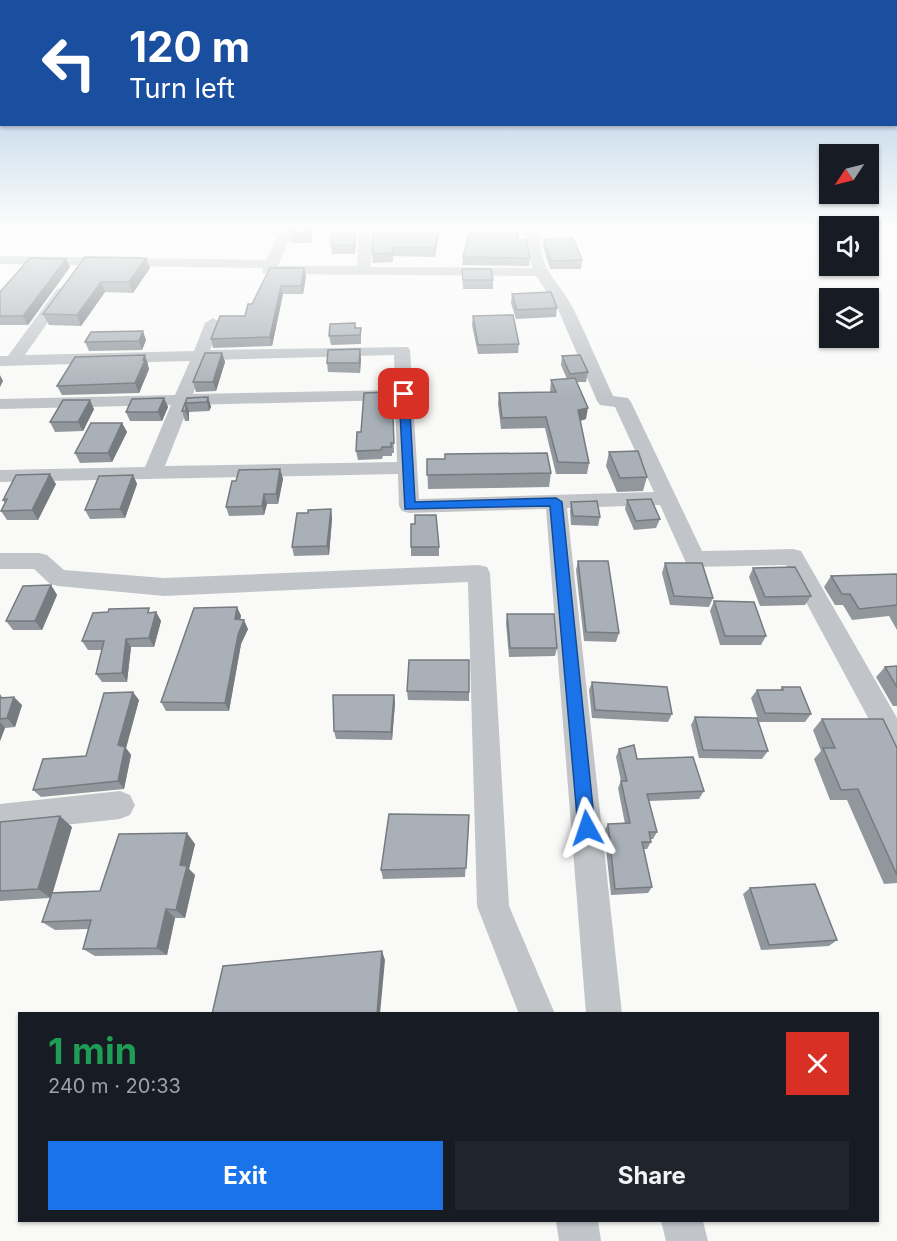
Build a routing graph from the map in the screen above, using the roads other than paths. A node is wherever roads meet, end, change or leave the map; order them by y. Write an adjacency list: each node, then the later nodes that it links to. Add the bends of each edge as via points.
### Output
1 (66, 283): 5 (street)
2 (548, 283): 12 (street, via 566,309 606,402 622,402)
3 (213, 323): 4 (street)
4 (200, 354): 5 (street); 6 (street, via 402,350); 7 (street)
5 (7, 360)
6 (404, 394): 7 (street); 9 (street)
7 (180, 401): 8 (street); 10 (street)
8 (0, 404)
9 (408, 468): 10 (street); 13 (street, via 409,506)
10 (153, 472): 11 (street)
11 (0, 476)
12 (667, 499): 13 (street); 15 (street, via 695,559 793,557)
13 (556, 502): 19 (street)
14 (0, 561): 18 (street, via 39,561 58,578 164,587 479,573 493,906)
15 (897, 744)
16 (120, 806): 17 (street)
17 (0, 818)
18 (536, 1012)
19 (604, 1012)
20 (577, 1222): 22 (street)
21 (682, 1222): 23 (street)
22 (580, 1241)
23 (687, 1241)

